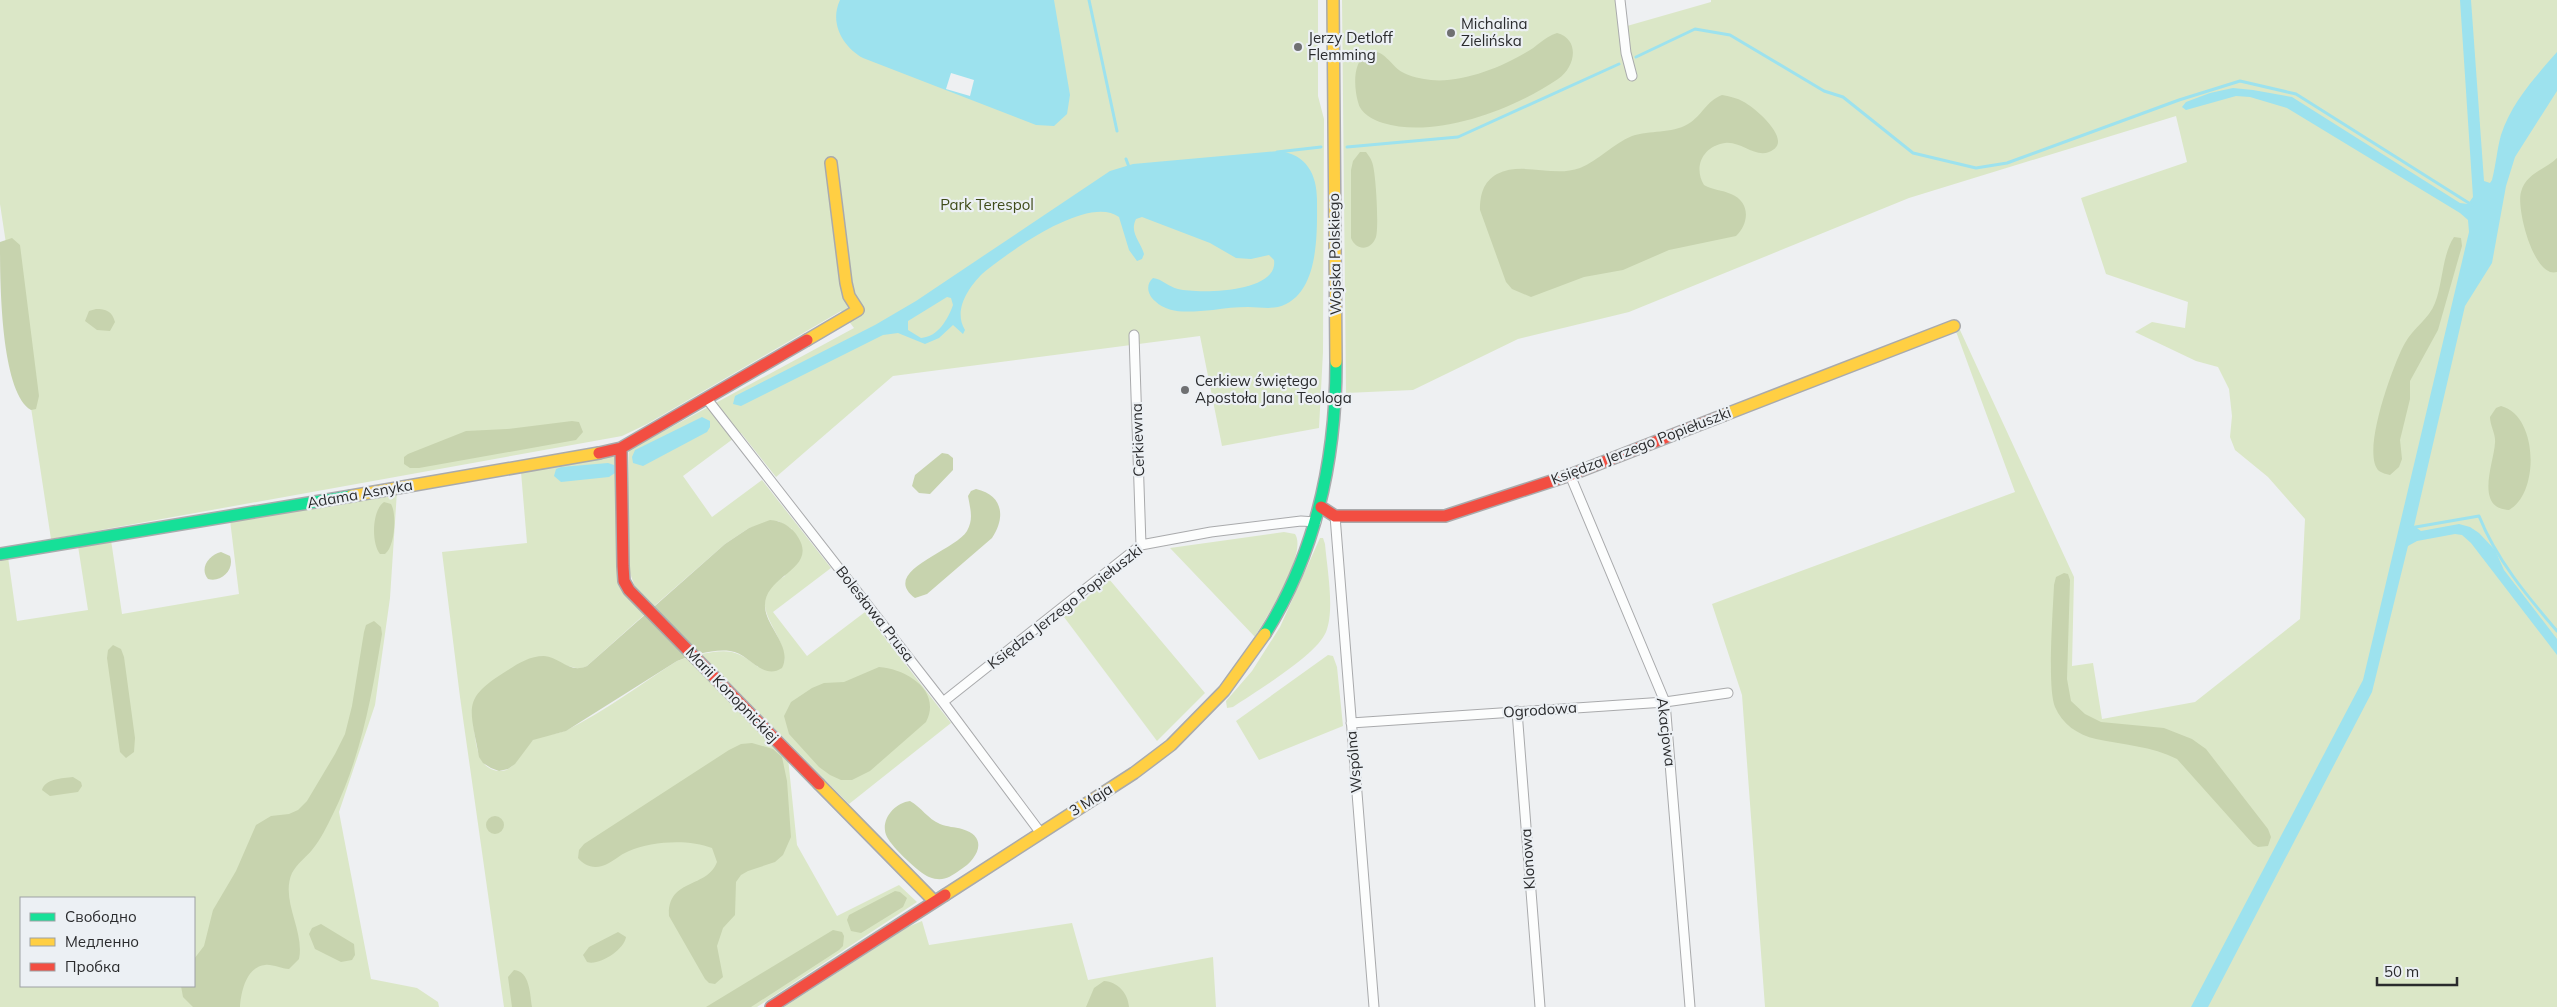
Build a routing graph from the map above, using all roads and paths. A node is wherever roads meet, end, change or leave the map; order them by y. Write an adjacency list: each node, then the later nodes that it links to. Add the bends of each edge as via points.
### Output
1 (1333, 0): 10 (street, Wojska Polskiego, via 1336,396 1333,438)
2 (1620, 0): 3 (street)
3 (1632, 76)
4 (832, 162): 7 (street, Adama Asnyka, via 846,283 849,296 858,310)
5 (1954, 326): 9 (street, Księdza Jerzego Popiełuszki)
6 (1134, 335): 13 (street, Cerkiewna)
7 (707, 399): 8 (street, Adama Asnyka); 16 (street, Bolesława Prusa)
8 (621, 448): 14 (street, Adama Asnyka, via 576,459); 21 (street, Marii Konopnickiej, via 623,566 624,581 629,590)
9 (1570, 475): 11 (street, Księdza Jerzego Popiełuszki, via 1445,516); 17 (street, Akacjowa)
10 (1321, 507): 11 (street); 12 (street, 3 Maja)
11 (1334, 516): 19 (street, Wspólna)
12 (1316, 522): 13 (street, Księdza Jerzego Popiełuszki, via 1211,532); 20 (street, 3 Maja, via 1292,585 1272,623 1248,660 1216,699 1176,741 1134,773)
13 (1141, 545): 16 (street, Księdza Jerzego Popiełuszki)
14 (0, 554)
15 (1728, 693): 17 (street, Ogrodowa)
16 (943, 702): 20 (street, Bolesława Prusa)
17 (1665, 702): 18 (street, Ogrodowa); 25 (street, Akacjowa)
18 (1517, 712): 19 (street, Ogrodowa); 24 (street, Klonowa)
19 (1351, 723): 23 (street, Wspólna)
20 (1040, 832): 21 (street, 3 Maja)
21 (934, 901): 22 (street, 3 Maja)
22 (771, 1007)
23 (1374, 1007)
24 (1540, 1007)
25 (1690, 1007)

